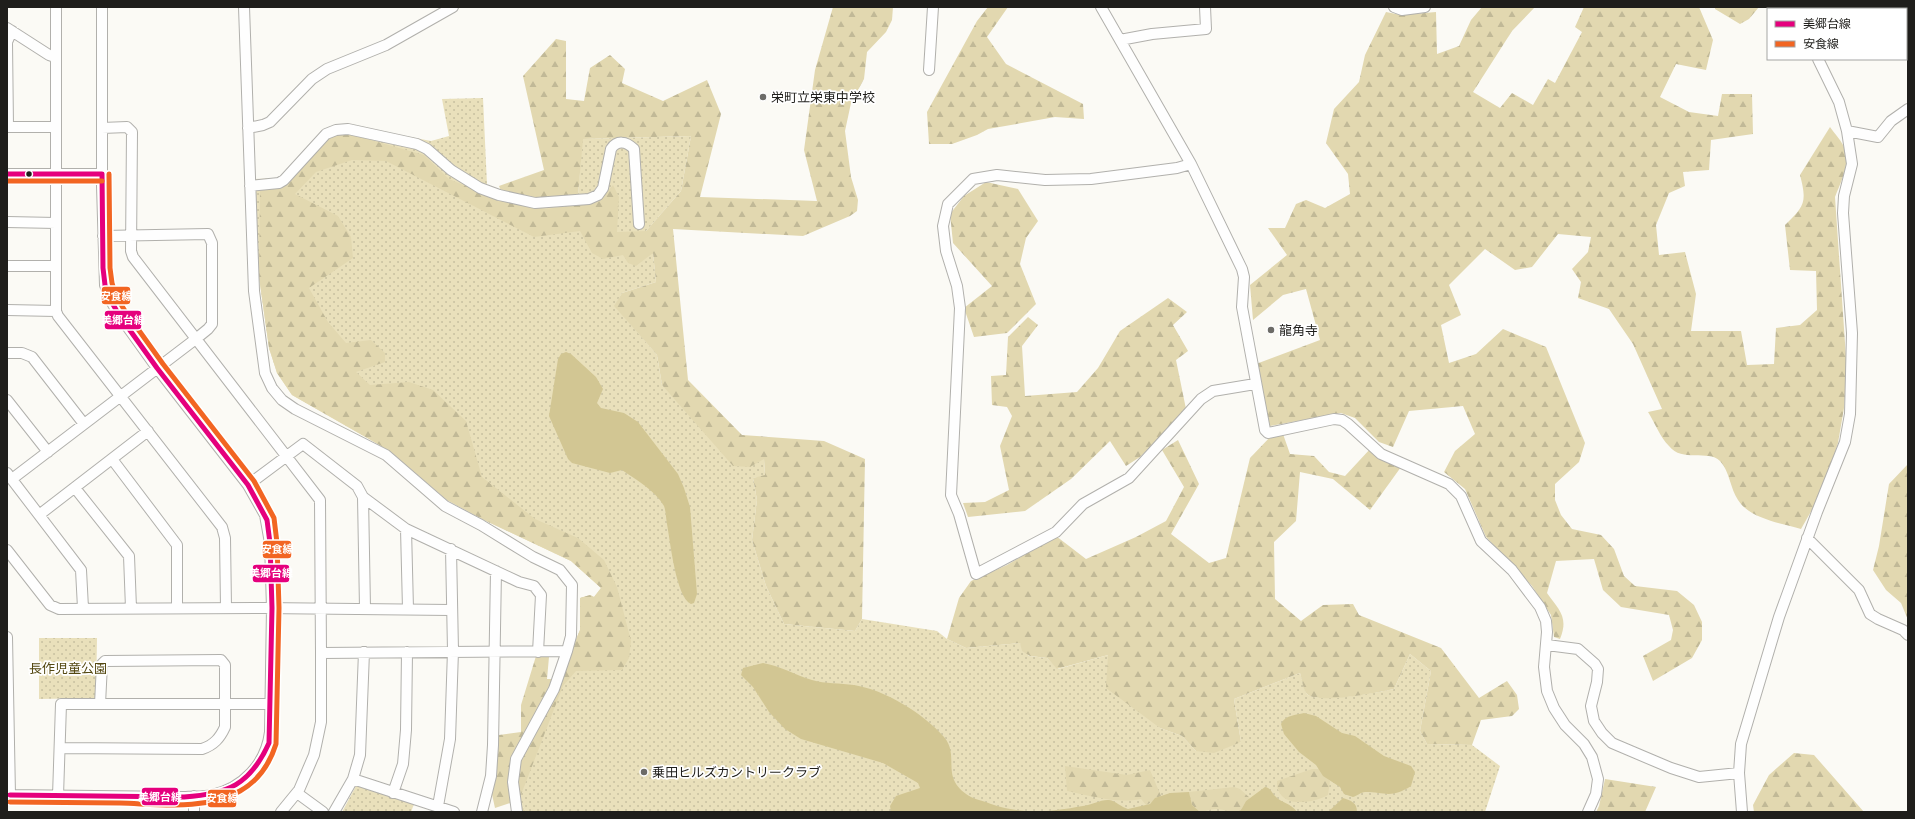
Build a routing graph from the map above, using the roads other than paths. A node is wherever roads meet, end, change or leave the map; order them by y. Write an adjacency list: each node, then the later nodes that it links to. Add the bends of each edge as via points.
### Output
1 (56, 7): 12 (street)
2 (102, 7): 18 (street)
3 (244, 7): 19 (street)
4 (453, 7): 19 (street, via 386,45 327,69 312,79 270,122)
5 (933, 7): 14 (street)
6 (1101, 7): 11 (street)
7 (1205, 7): 11 (street, via 1206,29)
8 (1394, 7): 9 (street, via 1402,10)
9 (1425, 7)
10 (10, 30): 12 (street); 16 (street)
11 (1120, 40): 21 (street)
12 (55, 57): 17 (street)
13 (1818, 60): 20 (street, via 1839,102)
14 (929, 70)
15 (1908, 109): 20 (street, via 1891,121 1878,137)
16 (8, 127): 17 (street)
17 (56, 127): 23 (street)
18 (102, 128): 24 (street); 29 (street, via 127,127 132,132)
19 (248, 128): 25 (street)
20 (1847, 131): 52 (street, via 1852,164 1844,196 1843,213 1852,333 1850,414 1845,442)
21 (1191, 164): 38 (street, via 1242,269 1242,307); 38 (street, via 1091,180 1045,180 997,175 974,179 948,204 943,226 946,251 957,286 960,308 951,495 976,574 1056,532 1083,504 1129,478 1201,399 1212,391)
22 (7, 174): 23 (street)
23 (56, 174): 24 (street); 27 (street)
24 (102, 174): 30 (street)
25 (250, 186): 28 (street, via 279,183 326,134 348,129 417,144 427,149 451,170 480,188 499,195 535,203 589,199 598,195 603,188 610,149 614,144 621,142 634,149); 70 (street, via 254,291 265,373 272,388 282,400 295,409 386,455 445,506 560,570 572,586 571,636)
26 (7, 222): 27 (street)
27 (56, 223): 32 (street)
28 (639, 224)
29 (132, 235): 30 (street); 35 (street, via 133,257); 35 (street, via 205,233 210,236 212,320 208,329)
30 (103, 236): 37 (street, via 104,278 110,299)
31 (7, 266): 32 (street)
32 (56, 266): 34 (street)
33 (7, 310): 34 (street)
34 (56, 311): 39 (street)
35 (197, 338): 37 (street); 44 (street)
36 (7, 353): 41 (street, via 22,353 32,357)
37 (157, 368): 39 (street); 47 (street)
38 (1255, 384): 67 (street, via 1265,430 1268,433 1334,419 1342,420 1381,454 1449,484 1461,496 1481,541 1512,570 1540,607 1546,620)
39 (121, 397): 41 (street); 42 (street)
40 (7, 400): 43 (street)
41 (84, 424): 43 (street)
42 (148, 432): 45 (street); 59 (street, via 222,527 225,538)
43 (48, 452): 46 (street)
44 (287, 456): 47 (street); 49 (street, via 303,444 357,486); 61 (street, via 321,503)
45 (112, 459): 48 (street); 58 (street, via 177,545)
46 (10, 476): 50 (street)
47 (248, 485): 60 (street, via 267,520)
48 (75, 488): 50 (street); 57 (street, via 129,556)
49 (363, 497): 51 (street); 62 (street)
50 (39, 515): 56 (street, via 81,570)
51 (406, 529): 53 (street); 63 (street)
52 (1807, 538): 65 (street, via 1859,590 1870,614); 81 (street, via 1779,617 1741,744)
53 (451, 549): 55 (street); 64 (street)
54 (7, 550): 56 (street, via 50,605 59,609)
55 (496, 571): 69 (street); 73 (street, via 534,586 541,595)
56 (83, 608): 57 (street)
57 (130, 608): 58 (street)
58 (177, 608): 59 (street)
59 (226, 608): 60 (street)
60 (272, 608): 61 (street); 76 (street)
61 (320, 608): 62 (street); 74 (street)
62 (365, 608): 63 (street)
63 (408, 609): 64 (street)
64 (451, 610): 68 (street)
65 (1908, 635)
66 (7, 637): 77 (street)
67 (1547, 645): 81 (street, via 1578,649 1595,664 1598,669 1597,682 1591,706 1594,720 1612,743 1686,774 1699,777); 96 (street, via 1544,667 1547,691 1565,725 1584,744 1592,757 1598,779 1596,794)
68 (453, 651): 69 (street); 72 (street); 88 (street, via 450,739)
69 (495, 651): 73 (street); 94 (street, via 491,776)
70 (567, 651): 73 (street); 95 (street, via 554,689 516,759 513,782)
71 (364, 652): 72 (street); 74 (street); 82 (street, via 360,755)
72 (407, 652): 84 (street, via 403,764)
73 (538, 652)
74 (321, 653): 83 (street, via 321,722 314,755)
75 (100, 704): 78 (street); 78 (street, via 102,664 106,661 221,660 225,665); 80 (street, via 61,704)
76 (270, 704): 78 (street); 87 (street, via 269,743 262,760 252,773 234,787 222,792)
77 (7, 705): 79 (street)
78 (226, 705): 80 (street, via 225,727 221,735 215,743 202,749)
79 (8, 748): 85 (street)
80 (60, 748): 86 (street)
81 (1739, 773): 97 (street)
82 (353, 779): 84 (street); 92 (street)
83 (297, 793): 90 (street); 91 (street)
84 (393, 793): 88 (street)
85 (9, 795): 86 (street)
86 (58, 796): 87 (street)
87 (194, 796): 89 (street)
88 (438, 806): 93 (street)
89 (194, 812)
90 (281, 812)
91 (323, 812)
92 (334, 812)
93 (454, 812)
94 (482, 812)
95 (517, 812)
96 (1588, 812)
97 (1742, 812)

